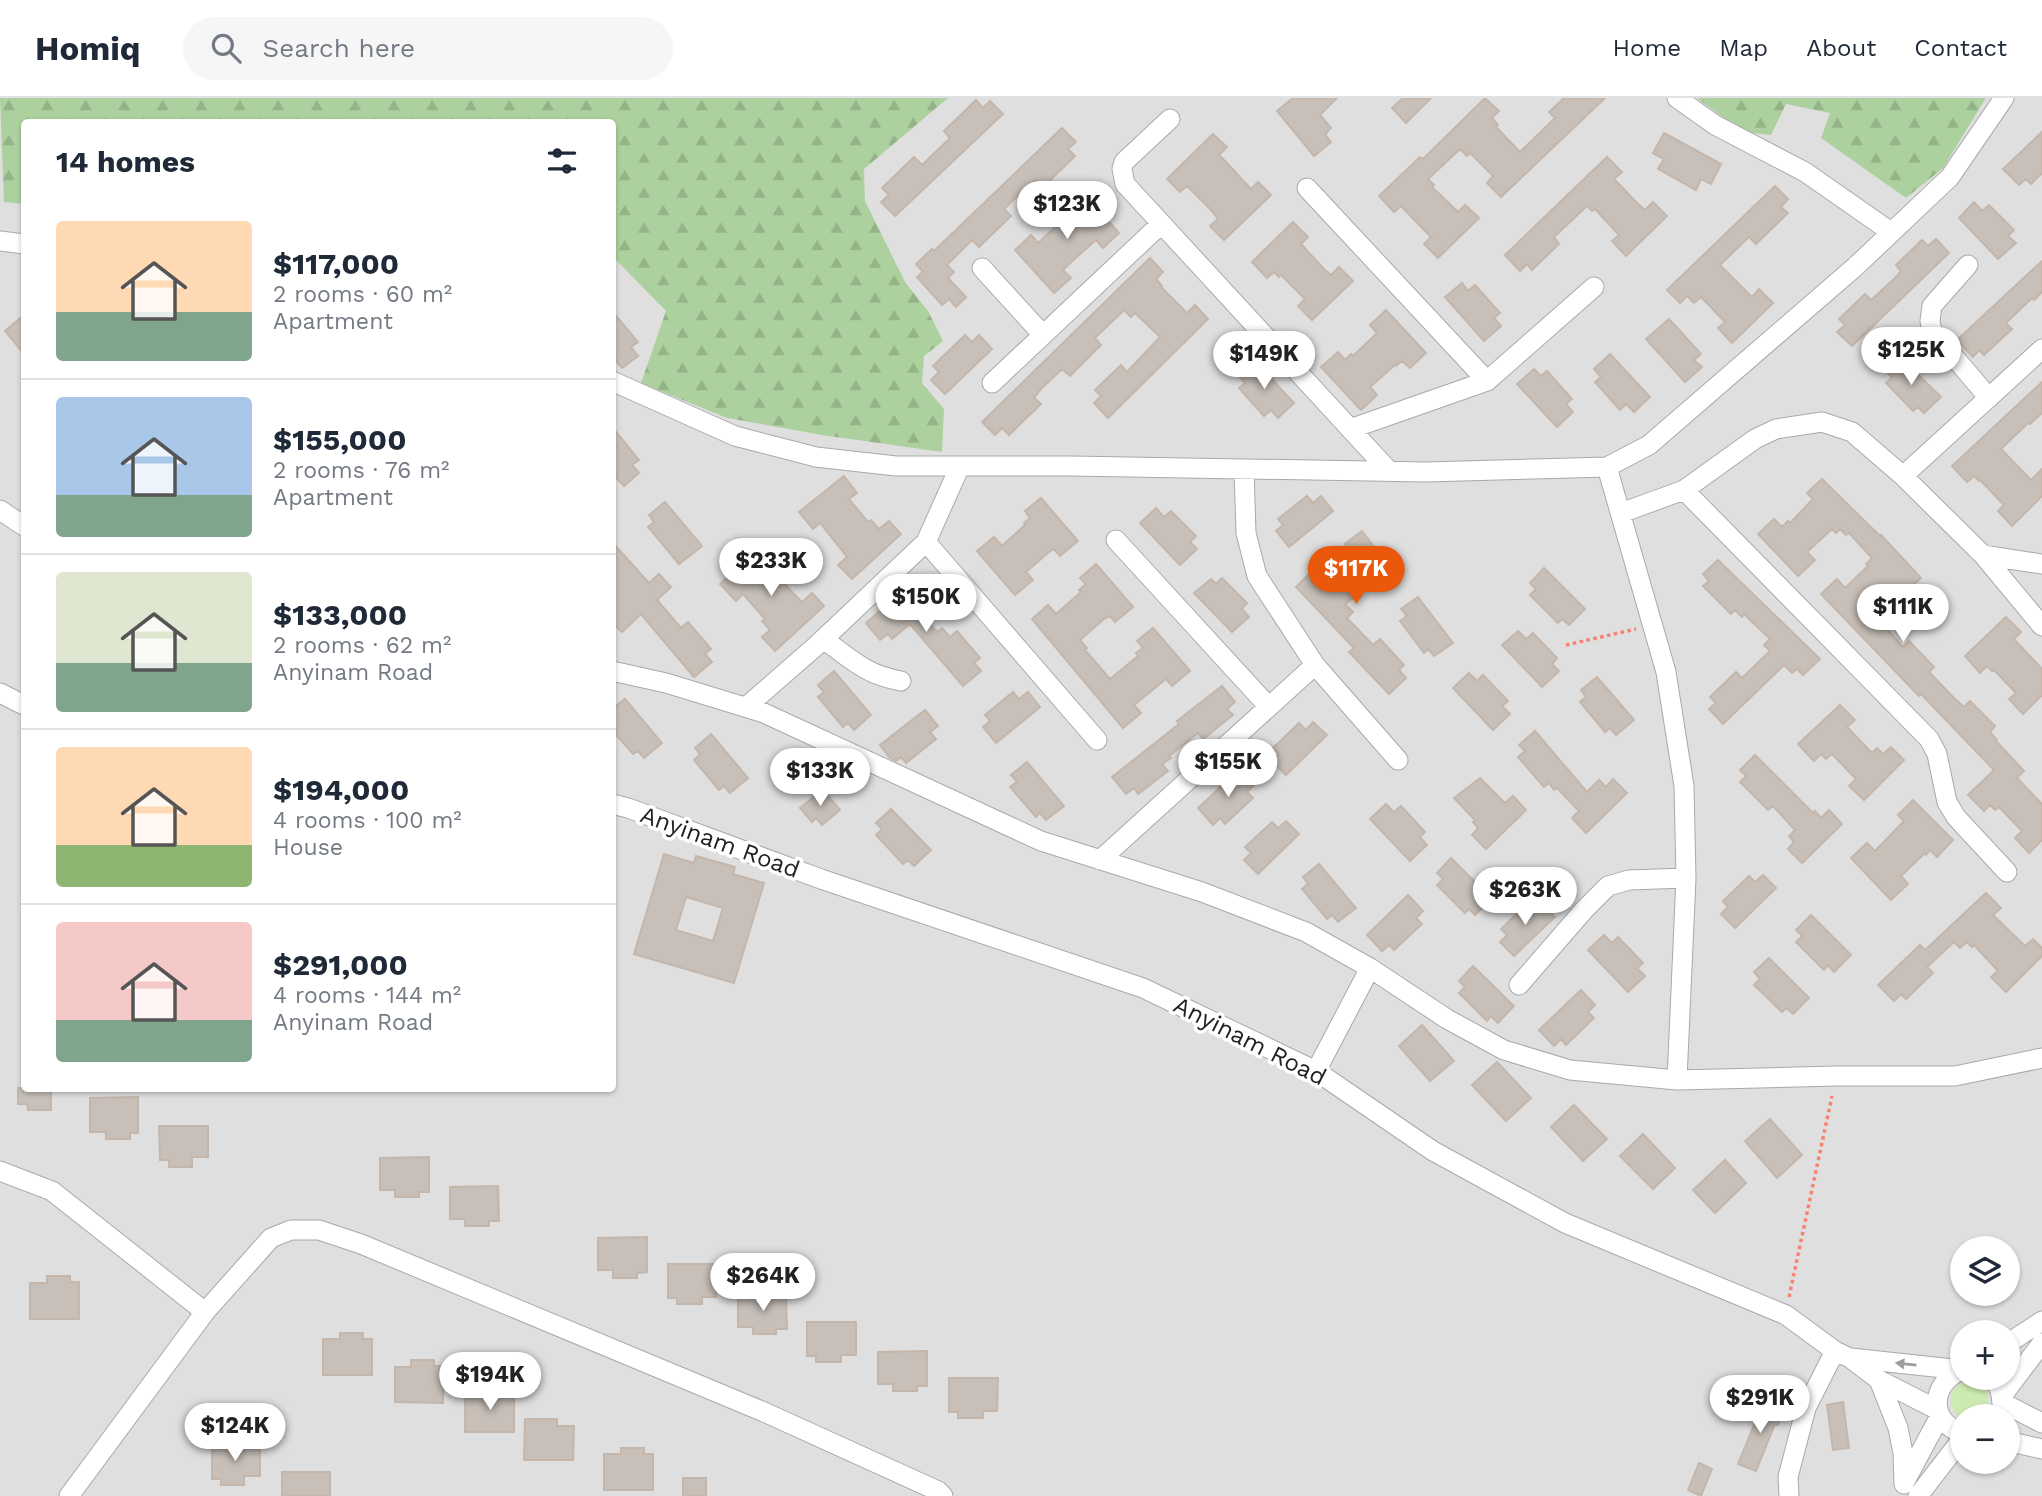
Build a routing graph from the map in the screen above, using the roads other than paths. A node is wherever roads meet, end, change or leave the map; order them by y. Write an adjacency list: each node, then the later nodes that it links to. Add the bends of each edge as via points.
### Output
1 (1677, 98): 6 (street, via 1715,125 1805,172)
2 (2004, 98): 6 (street, via 1950,177)
3 (1170, 119): 5 (street, via 1122,169 1125,184)
4 (1307, 188): 14 (street)
5 (1161, 224): 12 (street); 18 (street)
6 (1891, 232): 20 (street, via 1650,445)
7 (0, 241): 8 (street)
8 (21, 244)
9 (1968, 265): 17 (street, via 1932,306 1930,321 1932,331)
10 (982, 268): 12 (street)
11 (1594, 286): 14 (street)
12 (1044, 335): 16 (street)
13 (2042, 349): 17 (street)
14 (1486, 380): 18 (street)
15 (616, 383): 19 (street, via 735,436 816,457 896,466)
16 (992, 383)
17 (1989, 398): 23 (street)
18 (1350, 429): 22 (street)
19 (960, 466): 21 (street); 29 (street)
20 (1607, 467): 22 (street); 26 (street)
21 (1244, 469): 22 (street); 34 (street, via 1246,533 1257,576)
22 (1389, 471)
23 (1902, 476): 24 (street, via 1852,432 1822,422 1776,429 1755,439); 30 (street)
24 (1684, 490): 26 (street); 45 (street, via 1929,739 1937,754 1947,802)
25 (0, 510): 27 (street)
26 (1620, 513): 46 (street, via 1666,672 1684,786)
27 (21, 524)
28 (1116, 540): 39 (street)
29 (926, 542): 33 (street); 41 (street)
30 (1983, 555): 31 (street); 32 (street)
31 (2042, 564)
32 (2042, 626)
33 (824, 639): 36 (street, via 867,671); 40 (street)
34 (1315, 665): 39 (street); 42 (street)
35 (616, 672): 40 (street)
36 (901, 681)
37 (0, 694): 38 (street)
38 (21, 704)
39 (1269, 707): 44 (street)
40 (746, 708): 44 (street, via 1041,841)
41 (1097, 740)
42 (1398, 760)
43 (616, 805): 50 (street, Anyinam Road, via 1143,988)
44 (1100, 860): 47 (street, via 1306,932)
45 (2007, 872)
46 (1686, 878): 48 (street, via 1629,880 1608,886); 51 (street)
47 (1370, 968): 50 (street); 51 (street, via 1504,1050 1570,1070)
48 (1519, 985)
49 (2042, 1058): 51 (street, via 1955,1076)
50 (1316, 1071): 57 (street, Anyinam Road, via 1433,1152 1565,1223 1786,1315)
51 (1677, 1080)
52 (0, 1171): 53 (street, via 52,1191)
53 (205, 1312): 70 (street); 71 (street, via 271,1238 291,1230 319,1230 764,1412)
54 (2042, 1321): 55 (street)
55 (2020, 1335)
56 (2042, 1343): 61 (street)
57 (1842, 1355): 58 (street, one-way to 57); 60 (street, Anyinam Road); 72 (street, via 1806,1408 1788,1477)
58 (1950, 1368)
59 (1950, 1376): 62 (street, via 1938,1392)
60 (1879, 1380): 62 (street, Anyinam Road); 69 (street, via 1898,1428)
61 (2002, 1404)
62 (1939, 1413): 65 (street, Anyinam Road); 69 (street)
63 (2020, 1413): 64 (street)
64 (2042, 1423)
65 (1950, 1426)
66 (2020, 1444): 67 (street)
67 (2042, 1449)
68 (1950, 1451): 69 (street)
69 (1907, 1492)
70 (69, 1496)
71 (943, 1496)
72 (1789, 1496)

